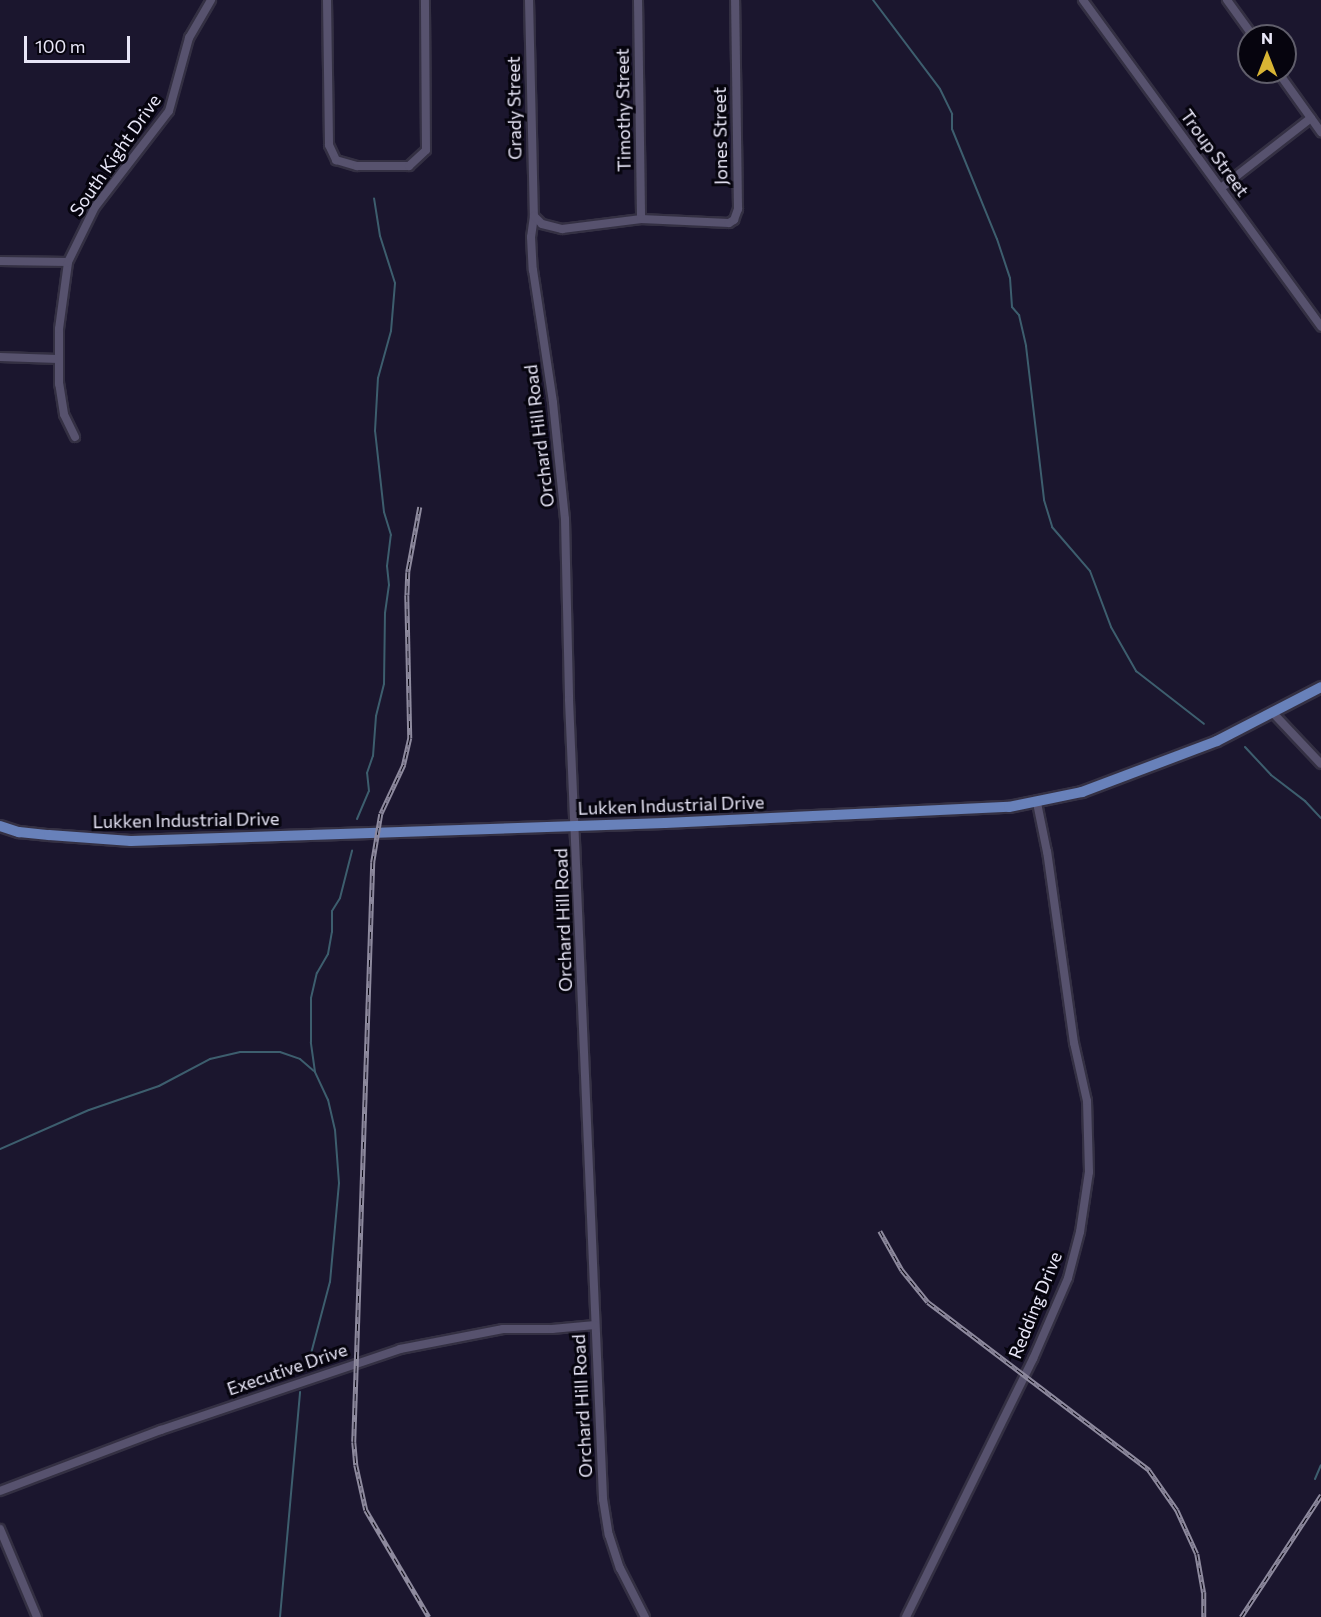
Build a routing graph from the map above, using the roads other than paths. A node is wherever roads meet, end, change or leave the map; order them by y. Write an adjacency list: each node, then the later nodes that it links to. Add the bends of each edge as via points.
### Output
1 (211, 0): 17 (street, South Kight Drive, via 189,38 169,111 96,207)
2 (327, 0): 3 (street, via 331,153 345,164 357,166 409,166 426,150)
3 (424, 0)
4 (529, 0): 14 (street, Grady Street)
5 (638, 0): 15 (street, Timothy Street)
6 (735, 0): 15 (street, Jones Street, via 738,209 734,220 729,223)
7 (1083, 0): 13 (street, Troup Street)
8 (1227, 0): 9 (street)
9 (1244, 24)
10 (1287, 84): 11 (street)
11 (1311, 118): 12 (street); 13 (street)
12 (1321, 132)
13 (1221, 188): 18 (street, Troup Street)
14 (534, 216): 15 (street, via 542,224 562,229); 27 (street, Orchard Hill Road, via 533,270 554,403 565,519)
15 (641, 219)
16 (0, 261): 17 (street)
17 (68, 262): 20 (street, South Kight Drive)
18 (1321, 326)
19 (0, 357): 20 (street)
20 (58, 359): 21 (street, South Kight Drive, via 64,414)
21 (75, 437)
22 (1321, 687): 23 (main road, Lukken Industrial Drive)
23 (1272, 712): 24 (street); 25 (main road, Lukken Industrial Drive, via 1217,741 1082,792)
24 (1321, 764)
25 (1037, 803): 27 (main road, Lukken Industrial Drive); 33 (street, Redding Drive, via 1074,1043 1087,1101 1089,1172 1080,1232 1068,1278 1033,1359)
26 (0, 826): 27 (main road, Lukken Industrial Drive, via 19,832 130,841)
27 (576, 826): 28 (street, Orchard Hill Road)
28 (595, 1325): 29 (street, Executive Drive, via 503,1329 400,1349 161,1430); 32 (street, Orchard Hill Road, via 609,1535 620,1568)
29 (0, 1491)
30 (0, 1529): 31 (street)
31 (37, 1617)
32 (645, 1617)
33 (906, 1617)

